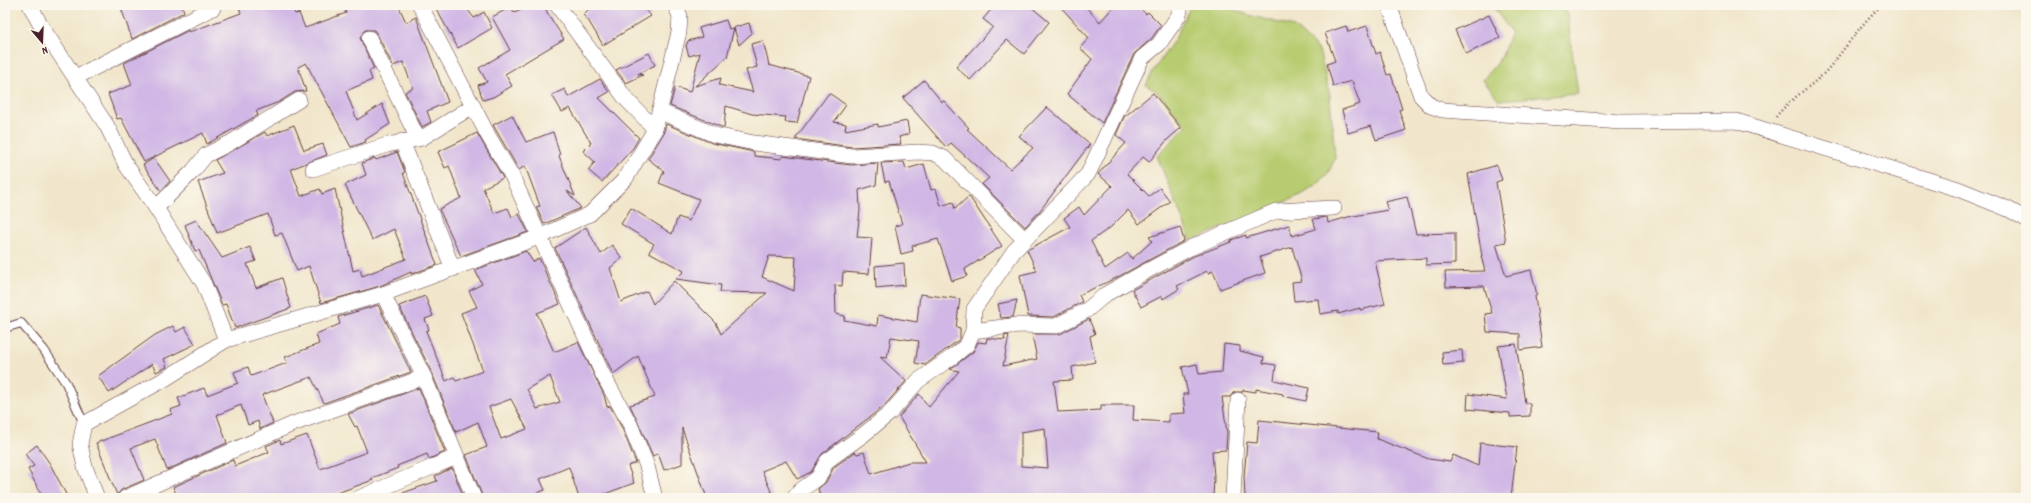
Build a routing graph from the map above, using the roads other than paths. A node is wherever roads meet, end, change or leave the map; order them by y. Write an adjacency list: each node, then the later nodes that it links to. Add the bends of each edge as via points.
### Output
1 (30, 5): 9 (street, via 41,26)
2 (420, 5): 11 (street)
3 (557, 5): 13 (street, via 626,99)
4 (675, 5): 12 (street, via 680,16 679,32)
5 (1181, 5): 21 (street, via 1180,15 1159,44 1142,58 1088,174)
6 (1389, 5): 19 (street, via 1421,96 1431,106 1442,110 1622,122 1736,121 1958,189 2008,208)
7 (213, 8): 9 (street)
8 (369, 38): 14 (street)
9 (76, 77): 17 (street, via 107,126 126,165)
10 (299, 100): 17 (street, via 206,155)
11 (473, 106): 14 (street); 20 (street, via 512,176)
12 (659, 111): 13 (street); 21 (street, via 715,135 754,143 852,156 932,153 944,158)
13 (655, 129): 20 (street, via 626,178 590,214)
14 (418, 139): 15 (street)
15 (402, 141): 16 (street); 22 (street)
16 (313, 169)
17 (156, 208): 26 (street, via 204,284)
18 (1334, 208): 25 (street, via 1276,211 1242,225 1145,272 1106,294 1087,310 1056,326 1018,325)
19 (2026, 220)
20 (539, 237): 22 (street); 35 (street, via 602,373 630,424 647,466)
21 (1024, 239): 25 (street, via 974,309)
22 (453, 269): 23 (street)
23 (383, 294): 26 (street); 27 (street)
24 (5, 328): 29 (lane, via 21,323 44,350 66,383)
25 (973, 331): 36 (street, via 967,345 918,381 890,413 858,440 827,461 818,478)
26 (226, 340): 29 (street, via 165,379)
27 (424, 377): 30 (street); 32 (street, via 293,424)
28 (1238, 400): 37 (street)
29 (84, 424): 31 (street, via 80,444 85,467)
30 (456, 457): 33 (street); 34 (street)
31 (97, 498)
32 (125, 498)
33 (360, 498)
34 (474, 498)
35 (655, 498)
36 (794, 498)
37 (1233, 498)

